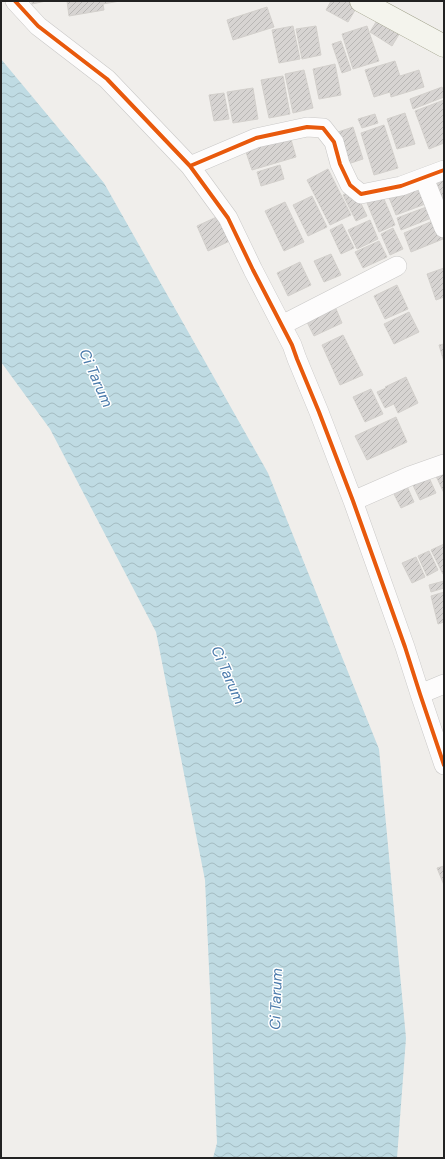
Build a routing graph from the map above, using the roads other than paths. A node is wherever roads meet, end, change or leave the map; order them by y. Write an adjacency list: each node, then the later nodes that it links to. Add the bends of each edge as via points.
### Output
1 (15, 1): 4 (street, via 38,26 108,79)
2 (361, 1): 3 (street)
3 (444, 46)
4 (190, 166): 6 (street, via 256,138 308,127 323,128 334,142 340,164 350,185 361,194 401,186); 9 (street, via 228,218)
5 (444, 170): 6 (street)
6 (424, 178): 7 (street)
7 (444, 228)
8 (397, 266): 9 (street)
9 (282, 325): 11 (street)
10 (444, 464): 11 (street)
11 (354, 501): 13 (street)
12 (444, 684): 13 (street)
13 (420, 694): 14 (street)
14 (444, 765)

